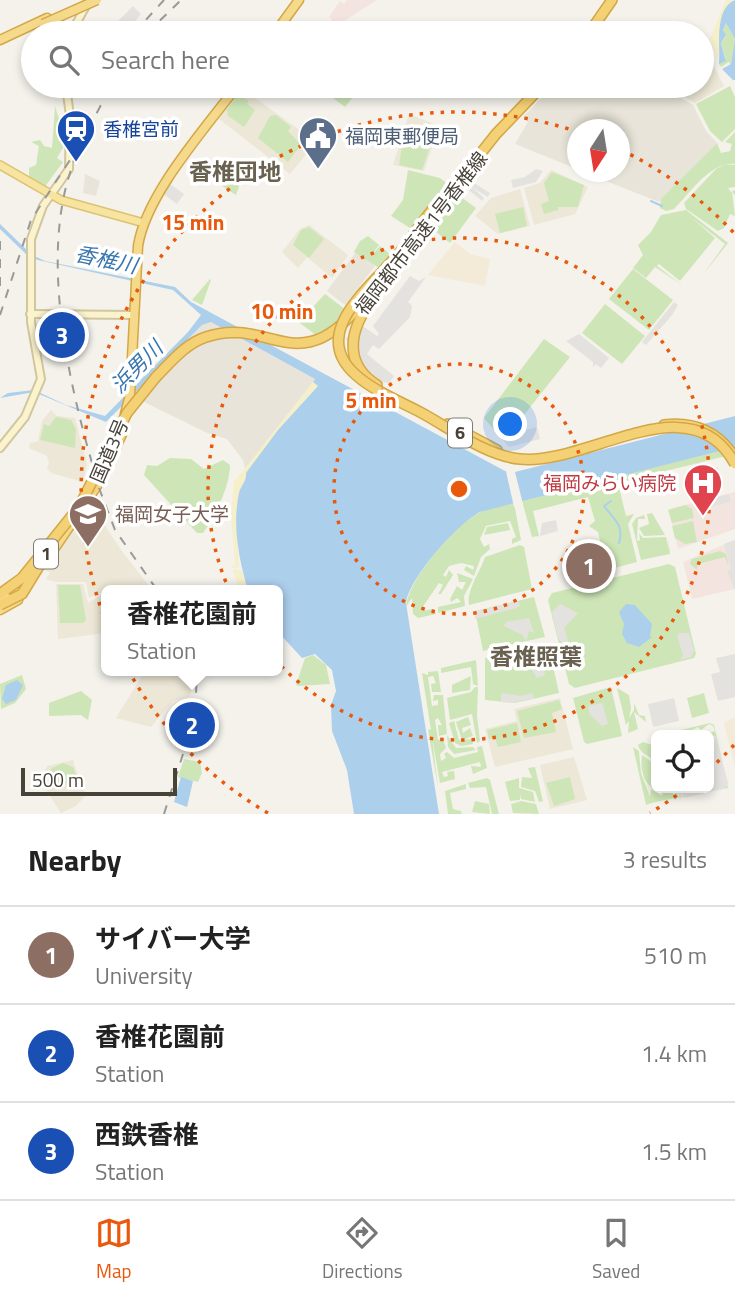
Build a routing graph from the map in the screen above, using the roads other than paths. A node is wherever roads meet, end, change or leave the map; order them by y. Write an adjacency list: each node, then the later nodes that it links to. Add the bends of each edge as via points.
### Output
1 (89, 0): 5 (highway, bridge); 7 (main road)
2 (97, 0): 6 (highway, bridge)
3 (297, 0): 8 (highway)
4 (614, 0): 9 (highway)
5 (45, 21)
6 (45, 21)
7 (78, 21)
8 (282, 21)
9 (599, 21)
10 (21, 32): 11 (highway)
11 (0, 42)
12 (68, 98): 17 (main road, via 70,167)
13 (225, 98): 18 (highway, 国道3号, via 153,195)
14 (532, 98): 15 (highway, 福岡都市高速1号香椎線 / 1)
15 (495, 137): 19 (highway, 福岡都市高速1号香椎線 / 1, bridge); 21 (highway, 福岡都市高速1号香椎線 / 1, bridge)
16 (0, 165): 17 (main road)
17 (50, 194): 18 (main road); 22 (main road, via 34,228)
18 (142, 222): 23 (highway, 国道3号)
19 (423, 227): 20 (highway); 24 (highway, 福岡都市高速1号香椎線 / 1, bridge, via 358,309 329,335 298,344 233,334 208,336 187,346); 30 (highway, 6, bridge, via 355,300 342,322 340,350 358,377 511,458 542,458 677,427 714,439)
20 (405, 250)
21 (389, 274): 25 (highway, 福岡都市高速1号香椎線 / 1, bridge, via 348,324 326,341 298,347 233,336 209,339 183,354); 28 (highway, 6, bridge, via 355,328 352,348 358,367 374,384 474,438 504,453 534,456 683,424 715,436)
22 (30, 314): 23 (main road); 27 (main road, via 40,369 37,392 25,417)
23 (133, 315): 31 (highway, 国道3号, via 128,398)
24 (156, 377): 26 (highway, 福岡都市高速1号香椎線 / 1, bridge, via 130,407); 29 (highway, bridge, via 127,406)
25 (145, 393): 26 (highway, 福岡都市高速1号香椎線 / 1, bridge); 29 (highway, bridge)
26 (114, 439): 34 (highway, 1, bridge, via 79,507)
27 (0, 448)
28 (735, 458)
29 (104, 461): 31 (highway); 31 (highway, via 99,479)
30 (735, 464)
31 (89, 490): 32 (highway, 国道3号); 33 (highway); 34 (highway, 国道3号, via 22,585)
32 (68, 525): 33 (highway); 34 (highway, 国道3号, via 24,587)
33 (60, 540): 34 (highway, via 25,594)
34 (1, 601)

